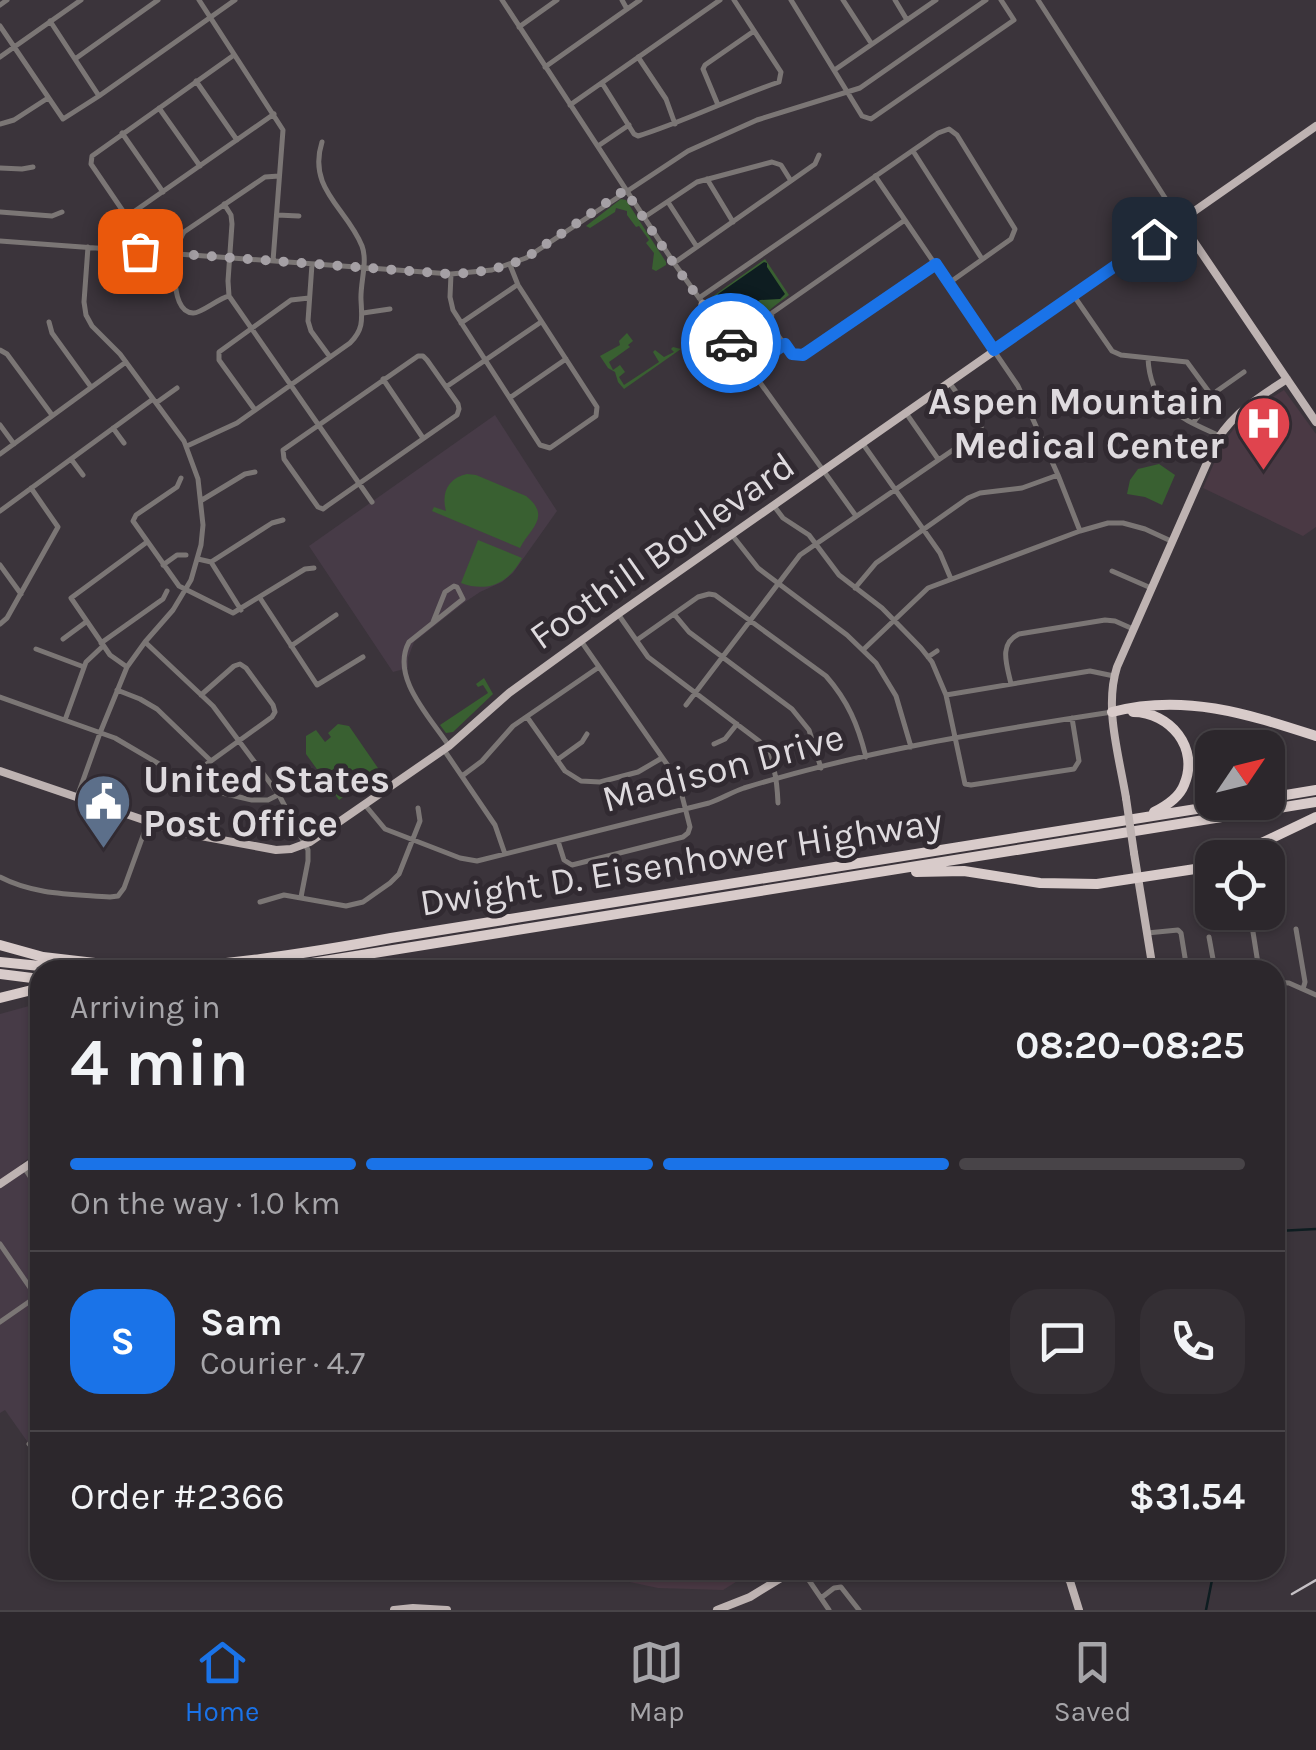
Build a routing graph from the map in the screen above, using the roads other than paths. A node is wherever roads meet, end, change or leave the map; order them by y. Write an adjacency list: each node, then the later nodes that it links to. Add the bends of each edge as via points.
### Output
1 (7, 0): 19 (street)
2 (81, 0): 23 (street)
3 (158, 0): 32 (street)
4 (199, 0): 21 (street)
5 (234, 0): 21 (street)
6 (502, 0): 25 (street)
7 (557, 0): 25 (street)
8 (622, 0): 20 (street)
9 (640, 0): 20 (street)
10 (720, 0): 31 (street)
11 (734, 0): 26 (street)
12 (791, 0): 34 (street)
13 (843, 0): 27 (street)
14 (895, 0): 22 (street)
15 (936, 0): 22 (street)
16 (986, 0): 37 (street)
17 (1001, 0): 37 (street, via 1014,20 873,119 862,116)
18 (1038, 0): 72 (street)
19 (0, 5)
20 (627, 9): 33 (street)
21 (210, 17): 29 (street); 38 (street)
22 (907, 20): 27 (street)
23 (50, 21): 28 (street); 32 (street)
24 (0, 26): 28 (street)
25 (519, 26): 33 (street)
26 (754, 30): 41 (street, via 703,69); 41 (street, via 782,78)
27 (871, 44): 34 (street)
28 (14, 48): 30 (street); 39 (street)
29 (234, 55): 35 (street); 43 (street)
30 (0, 58)
31 (638, 58): 36 (street); 45 (street)
32 (75, 59): 38 (street)
33 (545, 66): 40 (street)
34 (836, 70): 37 (street)
35 (196, 82): 42 (street); 49 (street)
36 (602, 83): 40 (street); 46 (street)
37 (849, 94): 61 (street, via 756,120)
38 (100, 96): 39 (street, via 63,119)
39 (48, 98): 44 (street)
40 (570, 105): 51 (street)
41 (718, 105): 45 (street)
42 (159, 108): 48 (street); 54 (street)
43 (274, 114): 49 (street); 57 (street, via 283,130)
44 (0, 124)
45 (675, 124): 46 (street, via 638,136)
46 (629, 126): 51 (street)
47 (1316, 126): 72 (main road, Foothill Boulevard)
48 (122, 133): 62 (street); 69 (street, via 90,162)
49 (237, 140): 54 (street)
50 (322, 142): 86 (street, via 322,184 362,246)
51 (597, 146): 61 (street)
52 (912, 151): 58 (street); 80 (street); 80 (street, via 948,129 966,150 1015,229)
53 (819, 156): 60 (street)
54 (200, 166): 62 (street)
55 (33, 167): 56 (street)
56 (0, 168)
57 (280, 176): 64 (street, via 264,177); 67 (street)
58 (876, 176): 71 (street); 93 (street)
59 (706, 179): 60 (street, via 772,162); 63 (street); 73 (street)
60 (791, 181): 73 (street)
61 (625, 190): 70 (street); 85 (street)
62 (163, 192): 69 (street)
63 (668, 202): 70 (street); 76 (street)
64 (224, 204): 78 (street, via 180,235); 79 (street, via 232,220)
65 (0, 212): 66 (street)
66 (62, 212)
67 (277, 215): 68 (street); 81 (street)
68 (299, 216)
69 (127, 217): 77 (street, via 106,233)
70 (643, 218): 83 (street)
71 (906, 220): 84 (street); 100 (street, via 775,311 770,321)
72 (1180, 221): 91 (main road, Foothill Boulevard); 111 (main road)
73 (733, 222): 76 (street)
74 (0, 241): 75 (street)
75 (88, 247): 77 (street); 107 (street, via 86,315)
76 (697, 247): 83 (street)
77 (105, 248): 78 (street)
78 (176, 254): 79 (street); 90 (street, via 175,292 187,312 196,314)
79 (230, 258): 81 (street); 90 (street)
80 (982, 259): 88 (street)
81 (274, 261): 82 (street)
82 (312, 264): 86 (street); 92 (street)
83 (674, 264): 93 (street)
84 (936, 264): 88 (street); 100 (street, via 806,354 795,356)
85 (510, 265): 87 (street); 89 (street)
86 (363, 267): 87 (street); 95 (street)
87 (450, 274): 98 (street, via 451,303)
88 (948, 283): 102 (street)
89 (518, 285): 97 (street); 98 (street)
90 (230, 296): 99 (street)
91 (1074, 296): 102 (main road, Foothill Boulevard); 104 (street, via 1112,351)
92 (309, 298): 99 (street, via 291,300); 103 (street, via 309,326)
93 (700, 298): 108 (street)
94 (390, 309): 95 (street)
95 (363, 313): 103 (street, via 358,335)
96 (49, 322): 114 (street)
97 (541, 322): 105 (street); 106 (street)
98 (461, 323): 106 (street)
99 (252, 328): 113 (street); 120 (street, via 219,352)
100 (785, 344): 108 (street)
101 (0, 350): 122 (street)
102 (994, 350): 112 (main road, Foothill Boulevard); 128 (street)
103 (330, 358): 113 (street)
104 (1148, 358): 117 (street, via 1186,362); 124 (street, via 1150,380 1169,409)
105 (566, 359): 118 (street); 118 (street, via 596,416 545,448)
106 (485, 361): 115 (street); 118 (street)
107 (126, 362): 114 (street); 119 (street)
108 (750, 368): 139 (street)
109 (1244, 372): 117 (street)
110 (383, 379): 115 (street, via 424,356); 125 (street); 130 (street)
111 (1287, 379): 123 (main road); 129 (main road, via 1248,404)
112 (949, 382): 121 (main road, Foothill Boulevard); 134 (street)
113 (291, 385): 120 (street); 125 (street)
114 (91, 387): 122 (street)
115 (446, 387): 130 (street, via 460,409)
116 (176, 388): 119 (street)
117 (1212, 396): 124 (street)
118 (510, 398)
119 (154, 401): 127 (street); 135 (street)
120 (255, 410): 135 (street)
121 (906, 413): 132 (main road, Foothill Boulevard); 137 (street)
122 (52, 416): 133 (street)
123 (1316, 422)
124 (1193, 423): 129 (street)
125 (318, 424): 144 (street); 144 (street, via 282,452 306,491 323,509)
126 (0, 425): 133 (street)
127 (113, 428): 131 (street); 138 (street)
128 (1038, 431): 134 (street); 142 (street)
129 (1220, 436): 157 (main road)
130 (423, 438): 144 (street)
131 (124, 442)
132 (862, 443): 139 (main road, Foothill Boulevard); 146 (street)
133 (14, 444): 136 (street)
134 (985, 445): 137 (street)
135 (186, 446): 147 (street)
136 (0, 454)
137 (938, 458): 146 (street)
138 (71, 459): 141 (street); 145 (street)
139 (824, 471): 149 (main road, Foothill Boulevard); 151 (street)
140 (255, 472): 147 (street)
141 (84, 475)
142 (1058, 475): 153 (street, via 980,493); 154 (street)
143 (181, 478): 156 (street, via 133,519)
144 (360, 483): 148 (street)
145 (31, 488): 150 (street); 172 (street, via 58,527)
146 (895, 489): 151 (street); 153 (street)
147 (202, 500): 160 (street)
148 (372, 502)
149 (774, 506): 155 (main road, Foothill Boulevard); 158 (street)
150 (0, 511)
151 (856, 516): 158 (street)
152 (283, 520): 161 (street)
153 (924, 530): 166 (street); 168 (street, via 876,562)
154 (1080, 531): 157 (street, via 1122,523); 166 (street)
155 (732, 535): 167 (street); 176 (main road, Foothill Boulevard)
156 (147, 542): 163 (street); 180 (street, via 71,598)
157 (1172, 542): 169 (main road)
158 (816, 544): 167 (street); 168 (street)
159 (186, 555): 163 (street)
160 (198, 560): 161 (street); 170 (street)
161 (211, 562): 174 (street)
162 (0, 565): 172 (street)
163 (163, 565): 170 (street)
164 (314, 568): 173 (street)
165 (1112, 571): 169 (street)
166 (951, 579): 179 (street, via 928,588)
167 (778, 583): 178 (street); 193 (street)
168 (856, 588): 179 (street)
169 (1151, 588): 183 (main road)
170 (186, 590): 174 (street, via 230,613); 189 (street)
171 (167, 592): 190 (street)
172 (21, 594): 182 (street)
173 (260, 598): 174 (street); 191 (street)
174 (242, 610)
175 (336, 614): 191 (street)
176 (618, 614): 186 (street); 188 (main road, Foothill Boulevard)
177 (674, 614): 178 (street, via 709,594); 186 (street); 195 (street)
178 (750, 620): 195 (street); 222 (street, via 838,690 859,727)
179 (894, 620): 193 (street); 197 (street)
180 (86, 622): 185 (street); 190 (street)
181 (433, 622): 181 (street, via 463,599 457,587 446,590); 221 (street, via 409,642 403,672)
182 (0, 624)
183 (1133, 629): 187 (street, via 1105,620); 201 (main road)
184 (1003, 635): 187 (street)
185 (62, 639)
186 (636, 640): 204 (street)
187 (1010, 640): 202 (street)
188 (581, 641): 200 (street); 221 (main road, Foothill Boulevard)
189 (144, 642): 199 (street); 205 (street)
190 (102, 644): 198 (street); 199 (street)
191 (291, 646): 196 (street, via 317,685)
192 (36, 648): 198 (street)
193 (864, 650): 220 (street, via 896,696)
194 (937, 651): 197 (street)
195 (723, 656): 204 (street); 226 (street, via 802,720)
196 (364, 657)
197 (928, 657): 206 (street)
198 (84, 667): 212 (street)
199 (127, 667): 203 (street)
200 (599, 667): 210 (street); 223 (street)
201 (1114, 676): 202 (street, via 1090,671); 209 (main road)
202 (1010, 684): 206 (street)
203 (117, 690): 214 (street); 225 (street, via 148,703)
204 (695, 694): 208 (street); 213 (street)
205 (201, 695): 218 (street); 218 (street, via 237,664 246,668 275,712)
206 (946, 695): 217 (street)
207 (0, 696): 212 (street)
208 (686, 704)
209 (1112, 712): 211 (street, Madison Drive); 216 (highway, via 1178,705 1236,711); 242 (highway, via 1159,716 1188,754 1177,796); 251 (main road, bridge)
210 (527, 717): 224 (street); 228 (street)
211 (1072, 718): 217 (street, Madison Drive); 217 (street, via 1080,762 1074,768 971,786 965,784)
212 (65, 720): 214 (street)
213 (737, 724): 219 (street); 229 (street, via 766,749)
214 (100, 733): 230 (street); 234 (street)
215 (587, 734): 224 (street)
216 (1316, 736)
217 (955, 738): 220 (street, Madison Drive)
218 (240, 740): 225 (street); 232 (street)
219 (714, 744)
220 (911, 747): 222 (street, Madison Drive)
221 (446, 748): 228 (street); 237 (main road, Foothill Boulevard)
222 (866, 757): 226 (street, Madison Drive)
223 (662, 758): 224 (street, via 643,771 592,783 570,776); 239 (street)
224 (557, 760)
225 (211, 761): 230 (street)
226 (821, 768): 229 (street, Madison Drive)
227 (0, 772): 234 (main road, Foothill Boulevard)
228 (462, 776): 248 (street, via 499,831)
229 (777, 780): 236 (street); 239 (street, Madison Drive)
230 (192, 784): 232 (street, via 252,800)
231 (1316, 790): 233 (highway)
232 (278, 795): 247 (street)
233 (1285, 795)
234 (78, 797): 243 (main road, Foothill Boulevard)
235 (1316, 802): 252 (highway, Dwight D. Eisenhower Highway)
236 (778, 803)
237 (365, 806): 244 (street, Madison Drive, via 385,829); 247 (main road, Foothill Boulevard)
238 (418, 808): 244 (street)
239 (686, 808): 245 (street, Madison Drive); 245 (street, via 686,835 572,865)
240 (1195, 810): 242 (highway, Dwight D. Eisenhower Highway)
241 (1316, 817): 246 (highway)
242 (1144, 818): 261 (highway, Dwight D. Eisenhower Highway)
243 (148, 822): 247 (main road, Foothill Boulevard, via 268,850); 250 (street, via 118,896 38,892)
244 (413, 839): 248 (street, Madison Drive, via 466,860); 253 (street, via 395,879 363,902 346,906)
245 (558, 840): 248 (street, Madison Drive)
246 (1268, 840)
247 (306, 844): 253 (street)
248 (505, 854)
249 (1195, 869): 251 (highway)
250 (0, 877)
251 (1138, 877): 252 (highway, via 1078,884 928,870); 257 (main road)
252 (810, 882): 262 (highway, Dwight D. Eisenhower Highway)
253 (301, 897): 254 (street)
254 (260, 902)
255 (1296, 928): 272 (street)
256 (1253, 932): 266 (street)
257 (1147, 933): 263 (main road); 264 (street, via 1178,930)
258 (1209, 938): 265 (street)
259 (0, 946): 260 (highway)
260 (71, 960)
261 (258, 960)
262 (330, 960)
263 (1151, 960)
264 (1185, 960)
265 (1212, 960)
266 (1257, 960)
267 (0, 962): 268 (highway)
268 (30, 965)
269 (0, 974): 270 (highway)
270 (30, 978)
271 (1285, 983): 272 (street)
272 (1303, 989): 274 (street)
273 (30, 990): 275 (highway)
274 (1316, 995)
275 (0, 998)
276 (30, 1164): 277 (main road)
277 (24, 1168): 278 (street); 279 (main road)
278 (30, 1177)
279 (0, 1184)
280 (0, 1244): 281 (street)
281 (30, 1287)
282 (30, 1304): 283 (street)
283 (0, 1322)
284 (778, 1580): 290 (main road)
285 (809, 1580): 287 (street)
286 (1069, 1580): 293 (main road)
287 (821, 1598): 291 (street); 292 (street, via 841,1586)
288 (394, 1610): 289 (main road)
289 (446, 1610)
290 (717, 1610)
291 (829, 1610)
292 (859, 1610)
293 (1079, 1610)

